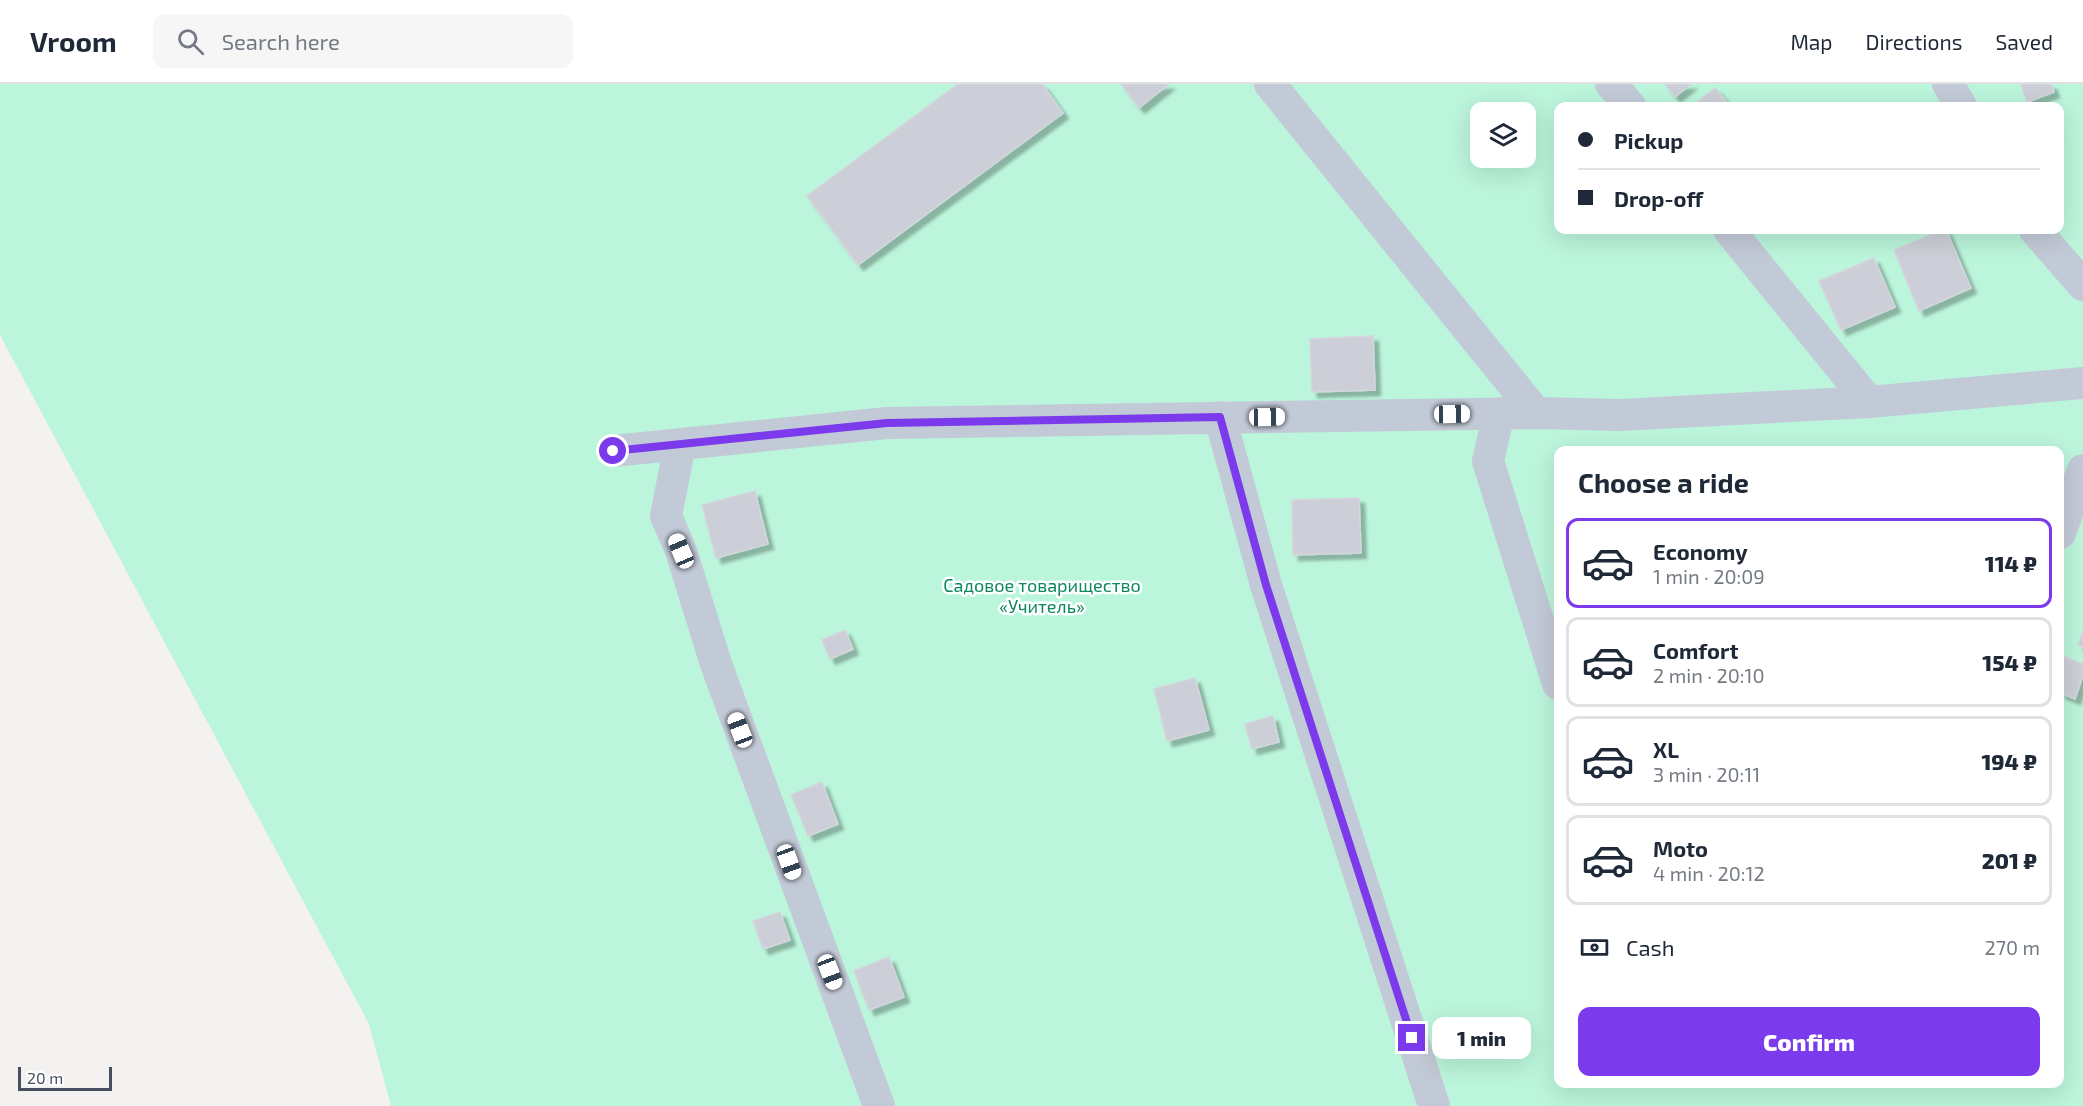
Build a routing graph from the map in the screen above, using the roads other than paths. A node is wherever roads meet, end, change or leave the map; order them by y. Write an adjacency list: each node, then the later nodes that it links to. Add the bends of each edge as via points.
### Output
1 (1270, 84): 11 (street)
2 (1611, 84): 4 (street)
3 (1947, 84): 5 (street)
4 (1627, 102)
5 (1958, 102)
6 (1733, 234): 10 (street)
7 (2038, 234): 8 (street)
8 (2083, 285)
9 (2083, 383): 10 (street)
10 (1869, 402): 11 (street, via 1620,415)
11 (1536, 412): 12 (street)
12 (1499, 413): 13 (street); 18 (street, via 1488,461)
13 (1220, 417): 14 (street, via 887,423); 20 (street, via 1266,585)
14 (680, 444): 15 (street); 19 (street, via 666,516 681,551 716,664)
15 (613, 451)
16 (2083, 470): 17 (street)
17 (2064, 522)
18 (1554, 671)
19 (879, 1106)
20 (1434, 1106)

